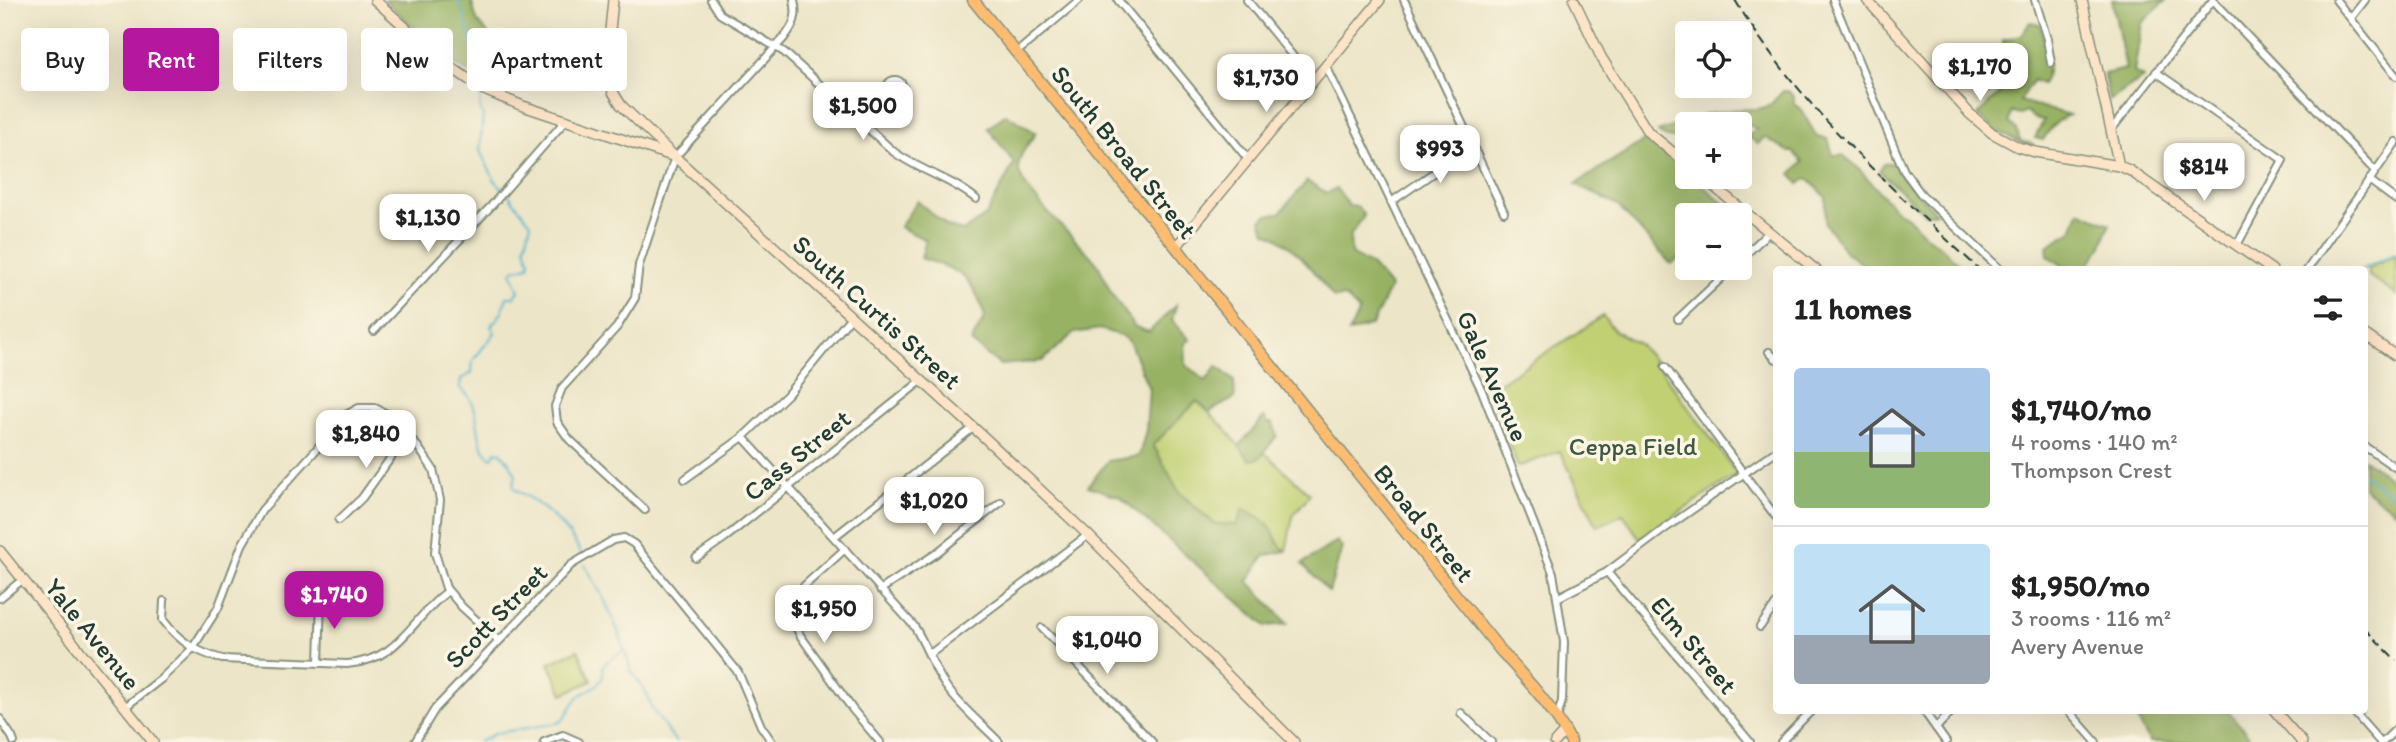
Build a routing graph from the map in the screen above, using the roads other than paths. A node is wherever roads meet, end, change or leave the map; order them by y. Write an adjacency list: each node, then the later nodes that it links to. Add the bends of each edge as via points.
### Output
1 (374, 0): 28 (street, South Curtis Street, via 472,83)
2 (613, 0): 34 (street, via 608,81 621,104)
3 (711, 0): 20 (street, via 720,14)
4 (794, 0): 20 (street, via 794,25)
5 (972, 0): 21 (main road, South Broad Street)
6 (1079, 0): 21 (street)
7 (1118, 0): 35 (street)
8 (1247, 0): 26 (street)
9 (1404, 0): 32 (street)
10 (1574, 0): 33 (street, via 1601,57 1648,132)
11 (1833, 0): 49 (street, via 1904,171 1921,194)
12 (1867, 0): 36 (street, via 1992,133 2035,152)
13 (2035, 0): 22 (street)
14 (2082, 0): 30 (street)
15 (2213, 0): 24 (street); 37 (street)
16 (2336, 0): 19 (street)
17 (2365, 0): 19 (street)
18 (1379, 1): 23 (street)
19 (2351, 18): 25 (street)
20 (775, 47): 29 (street); 34 (street)
21 (1016, 53): 46 (main road, South Broad Street)
22 (2051, 63)
23 (1326, 66): 26 (street); 42 (street, Gale Avenue)
24 (2156, 72): 30 (street); 45 (street, via 2283,160)
25 (2396, 76)
26 (1313, 80): 35 (street)
27 (889, 94): 29 (street)
28 (565, 121): 34 (street, South Curtis Street); 55 (street)
29 (862, 123): 40 (street, via 911,165)
30 (2111, 130): 36 (street)
31 (2396, 142): 37 (street)
32 (1472, 146): 42 (street); 43 (street)
33 (1675, 154)
34 (676, 157): 53 (street, South Curtis Street); 73 (street, via 639,265 635,298 617,327 562,388 555,406 557,422 569,439)
35 (1248, 159): 46 (street)
36 (2119, 166): 45 (street)
37 (2375, 171): 38 (street)
38 (2369, 180): 41 (street); 51 (street)
39 (1717, 189): 44 (street)
40 (976, 199)
41 (2396, 200)
42 (1391, 202): 86 (street, Gale Avenue, via 1482,391)
43 (1504, 212)
44 (1769, 232): 47 (street); 48 (street)
45 (2237, 244): 50 (street)
46 (1176, 247): 56 (main road, South Broad Street)
47 (1752, 248)
48 (1811, 266)
49 (1997, 266)
50 (2267, 266)
51 (2310, 266)
52 (1719, 280): 54 (street)
53 (850, 318): 62 (street, South Curtis Street); 65 (street, via 787,395)
54 (1678, 318)
55 (374, 331)
56 (1242, 332): 104 (main road, Broad Street)
57 (2368, 337): 60 (street)
58 (1769, 352): 59 (street)
59 (1773, 356)
60 (2396, 356)
61 (1665, 367): 69 (street)
62 (920, 381): 63 (street, South Curtis Street); 71 (street, Cass Street)
63 (973, 428): 76 (street, South Curtis Street); 77 (street)
64 (410, 437): 75 (street); 84 (street, via 433,469 440,500 435,553); 93 (street, via 391,416 375,408 359,408 342,417 251,527 218,608)
65 (743, 437): 70 (street); 71 (street)
66 (2368, 449): 68 (street)
67 (1773, 454): 69 (street)
68 (2396, 468)
69 (1744, 473): 74 (street); 81 (street)
70 (685, 479)
71 (789, 486): 77 (street); 80 (street, Cass Street)
72 (1001, 502): 83 (street)
73 (645, 510)
74 (1773, 513)
75 (339, 520)
76 (1088, 535): 94 (street); 118 (street, South Curtis Street)
77 (834, 537): 78 (street)
78 (845, 549): 83 (street); 115 (street, via 804,586 795,599 792,618)
79 (0, 551): 82 (street, Yale Avenue)
80 (696, 558)
81 (1607, 572): 86 (street); 122 (street, Elm Street)
82 (22, 580): 87 (street); 96 (street, Yale Avenue)
83 (880, 590): 94 (street, via 914,626)
84 (448, 591): 92 (street); 95 (street, via 385,654 365,663)
85 (321, 597): 95 (street)
86 (1559, 597): 104 (street, Gale Avenue, via 1565,660)
87 (0, 598)
88 (164, 601): 93 (street, via 163,620)
89 (1773, 608): 90 (street)
90 (1760, 627)
91 (1042, 628): 117 (street)
92 (498, 640): 111 (street, Scott Street, via 435,709); 114 (street, Scott Street, via 571,565 624,538 634,544 738,672)
93 (192, 649): 95 (street, via 222,659); 96 (street)
94 (930, 654): 116 (street, via 953,697)
95 (319, 663)
96 (125, 707): 110 (street, Yale Avenue)
97 (1461, 713): 119 (street)
98 (1808, 714): 123 (street)
99 (1926, 714): 106 (street)
100 (1949, 714): 106 (street)
101 (2071, 714): 125 (street)
102 (2278, 714): 126 (street)
103 (2356, 714): 127 (street)
104 (1557, 718): 108 (main road, Broad Street)
105 (0, 719): 109 (street)
106 (1936, 728): 124 (street)
107 (2396, 729): 127 (street)
108 (1565, 731): 120 (street); 121 (main road, Broad Street)
109 (13, 742)
110 (153, 742)
111 (415, 742)
112 (544, 742): 113 (street, via 563,735)
113 (579, 742)
114 (772, 742)
115 (880, 742)
116 (999, 742)
117 (1152, 742)
118 (1294, 742)
119 (1491, 742)
120 (1555, 742)
121 (1571, 742)
122 (1751, 742)
123 (1781, 742)
124 (1946, 742)
125 (2095, 742)
126 (2302, 742)
127 (2382, 742)

